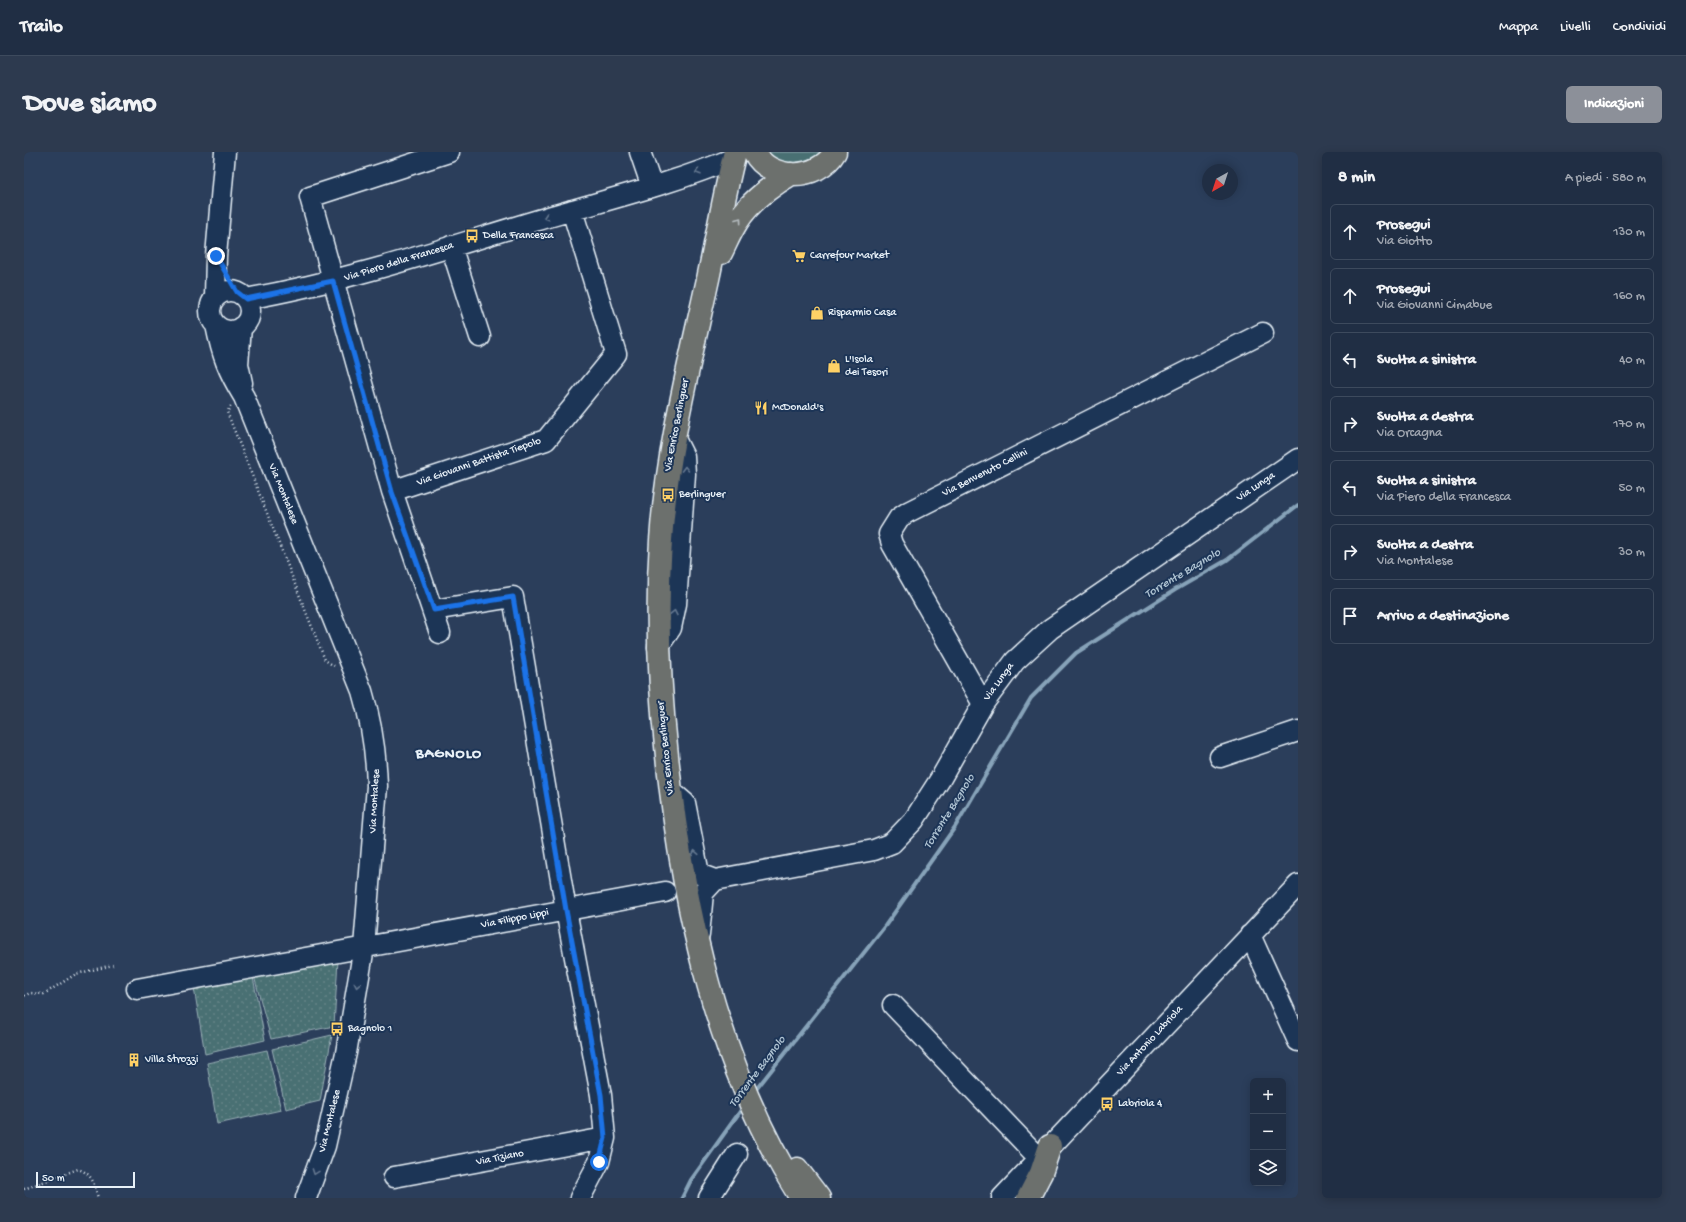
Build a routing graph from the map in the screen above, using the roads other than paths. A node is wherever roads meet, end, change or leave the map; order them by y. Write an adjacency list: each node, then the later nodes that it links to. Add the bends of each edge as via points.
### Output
1 (225, 152): 10 (street, Via Montalese)
2 (449, 152): 12 (street, via 310,197)
3 (640, 152): 7 (street)
4 (835, 152): 6 (main road, via 819,168 806,173)
5 (741, 154): 6 (main road, via 778,172); 7 (street, Via Piero della Francesca, one-way to 7, via 710,168); 11 (main road)
6 (792, 174): 11 (main road, one-way to 6, via 737,221 756,200)
7 (652, 187): 8 (street, Via Piero della Francesca)
8 (572, 210): 9 (street, Via Piero della Francesca, one-way to 9); 21 (street, Via Giovanni Battista Tiepolo, via 616,354 546,440)
9 (451, 246): 12 (street, Via Piero della Francesca); 18 (street)
10 (216, 256): 13 (street, Via Montalese); 14 (street, Via Montalese)
11 (708, 279): 27 (main road, Via Enrico Berlinguer, via 674,437 661,539 658,647)
12 (333, 281): 13 (street, Via Piero della Francesca); 21 (street)
13 (241, 296): 14 (street, via 225,291); 16 (street, Via Montalese, via 248,305 248,317)
14 (215, 297): 15 (street, Via Montalese, via 210,308 212,320)
15 (216, 325): 16 (street, via 228,330); 19 (street, Via Montalese, via 221,351 229,372)
16 (241, 327): 19 (street, Via Montalese, via 238,364)
17 (1263, 333): 24 (street, Via Benvenuto Cellini, via 899,518 889,534 892,544)
18 (480, 336)
19 (244, 397): 34 (street, Via Montalese, via 351,663 372,726 377,786)
20 (1298, 459): 24 (street, Via Lunga, via 1050,629 1015,661)
21 (392, 492): 22 (street)
22 (434, 610): 23 (street); 31 (street, via 513,597)
23 (440, 633)
24 (983, 704): 28 (street, Via Lunga, via 914,820 892,843 874,850)
25 (1298, 731): 26 (street)
26 (1220, 757)
27 (671, 791): 28 (street, one-way to 27, via 699,874 684,803); 33 (main road, Via Enrico Berlinguer)
28 (715, 880): 33 (street, via 703,893)
29 (1298, 885): 32 (street, Via Antonio Labriola)
30 (666, 892): 31 (street, Via Filippo Lippi)
31 (566, 910): 34 (street, Via Filippo Lippi); 39 (street, via 601,1095)
32 (1250, 935): 37 (street); 41 (street, Via Antonio Labriola)
33 (698, 946): 38 (main road, Via Enrico Berlinguer, via 712,999 739,1075)
34 (364, 947): 35 (street, Via Filippo Lippi); 44 (street, Via Montalese, one-way to 44, via 346,1053 327,1138)
35 (137, 989)
36 (893, 1005): 41 (street)
37 (1298, 1041)
38 (761, 1124): 40 (main road, Via Enrico Berlinguer); 47 (main road)
39 (605, 1138): 43 (street, Via Tiziano); 45 (street, via 599,1162)
40 (773, 1148): 48 (main road, Via Enrico Berlinguer); 49 (main road, via 794,1165)
41 (1045, 1152): 50 (street, Via Antonio Labriola); 51 (main road, via 1041,1173)
42 (737, 1154): 46 (street)
43 (394, 1177)
44 (306, 1198)
45 (580, 1198)
46 (710, 1198)
47 (785, 1198)
48 (800, 1198)
49 (819, 1198)
50 (1002, 1198)
51 (1028, 1198)

